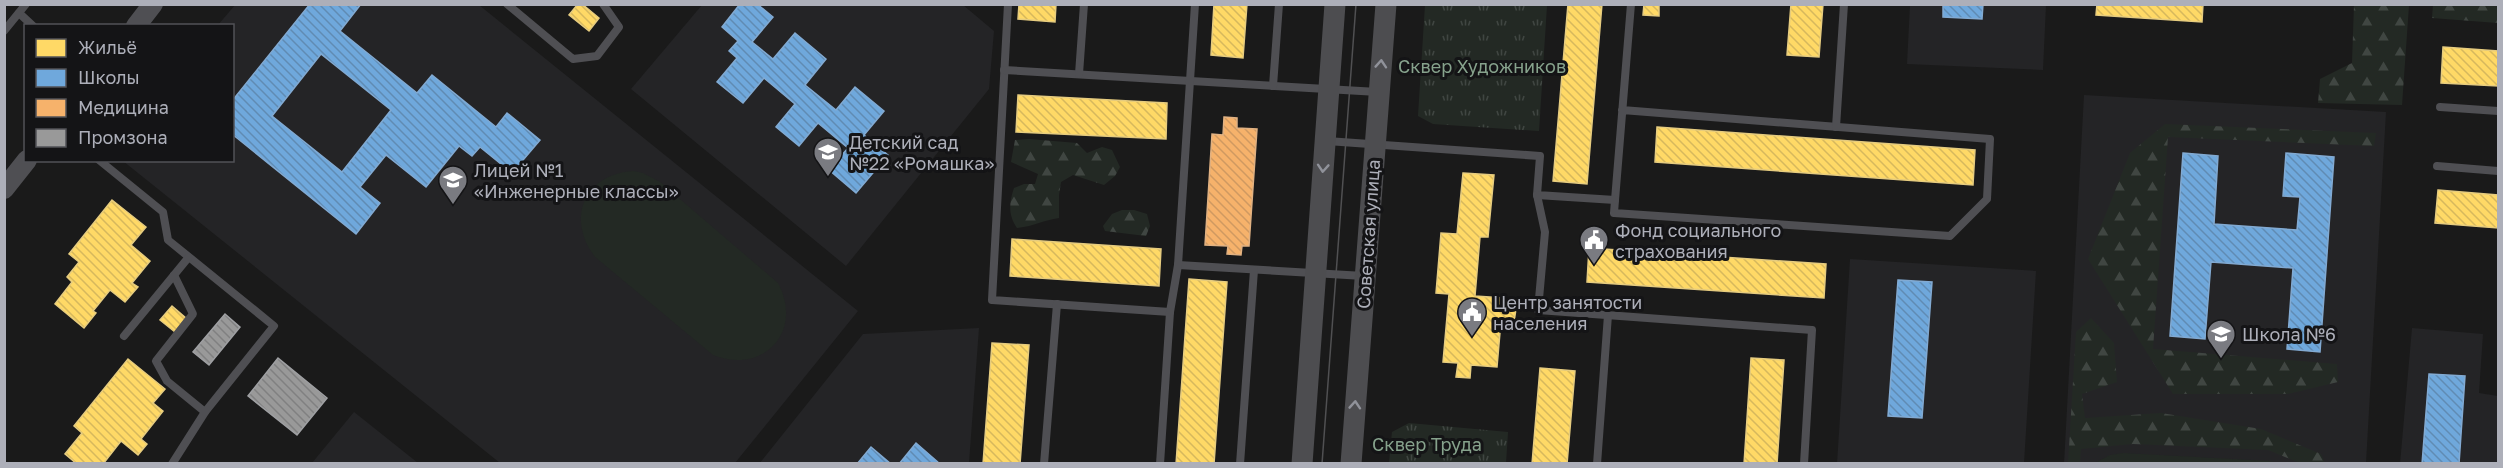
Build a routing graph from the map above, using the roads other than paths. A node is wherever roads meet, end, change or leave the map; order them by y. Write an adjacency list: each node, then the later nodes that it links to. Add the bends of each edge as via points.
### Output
1 (26, 4): 13 (lane)
2 (153, 4): 15 (street)
3 (507, 4): 4 (lane, via 573,59 597,56 619,27)
4 (603, 4)
5 (1008, 4): 17 (lane)
6 (1084, 4): 18 (lane)
7 (1195, 4): 19 (lane)
8 (1279, 4): 20 (lane)
9 (1335, 4): 21 (main road)
10 (1386, 4): 22 (main road, Советская улица, one-way to 10)
11 (1630, 4): 24 (lane)
12 (1844, 4): 26 (lane)
13 (19, 13): 14 (lane); 16 (lane)
14 (31, 24)
15 (138, 24)
16 (4, 31)
17 (1004, 70): 18 (lane); 42 (lane, via 992,300)
18 (1079, 74): 19 (lane)
19 (1190, 81): 20 (lane); 37 (lane)
20 (1273, 86): 21 (lane)
21 (1329, 89): 22 (lane); 27 (main road)
22 (1379, 92): 28 (main road, Советская улица)
23 (2440, 107): 25 (lane)
24 (1622, 110): 26 (lane); 35 (lane)
25 (2499, 111)
26 (1836, 127): 35 (lane, via 1990,139 1987,200 1950,236 1614,213)
27 (1325, 141): 28 (lane); 39 (main road, one-way to 39)
28 (1375, 144): 34 (lane, via 1540,156); 41 (main road, Советская улица)
29 (25, 162): 33 (street)
30 (101, 162): 36 (lane, via 163,212 168,240)
31 (2437, 166): 32 (lane)
32 (2499, 171)
33 (4, 189)
34 (1537, 195): 35 (lane); 44 (lane, via 1545,232 1538,310)
35 (1615, 200)
36 (188, 258): 40 (lane); 46 (lane, via 274,326)
37 (1178, 265): 38 (lane); 43 (lane)
38 (1254, 270): 39 (lane); 50 (lane)
39 (1316, 273): 41 (lane); 51 (main road)
40 (174, 275): 45 (lane); 46 (lane, via 194,314 156,361 168,381)
41 (1365, 276): 52 (main road, Советская улица, one-way to 41)
42 (1057, 304): 43 (lane); 48 (lane)
43 (1170, 312): 49 (lane)
44 (1608, 315): 53 (lane); 54 (lane, via 1812,330)
45 (124, 336)
46 (205, 412): 47 (lane)
47 (172, 464)
48 (1044, 464)
49 (1160, 464)
50 (1240, 464)
51 (1302, 464)
52 (1351, 464)
53 (1597, 464)
54 (1804, 464)

